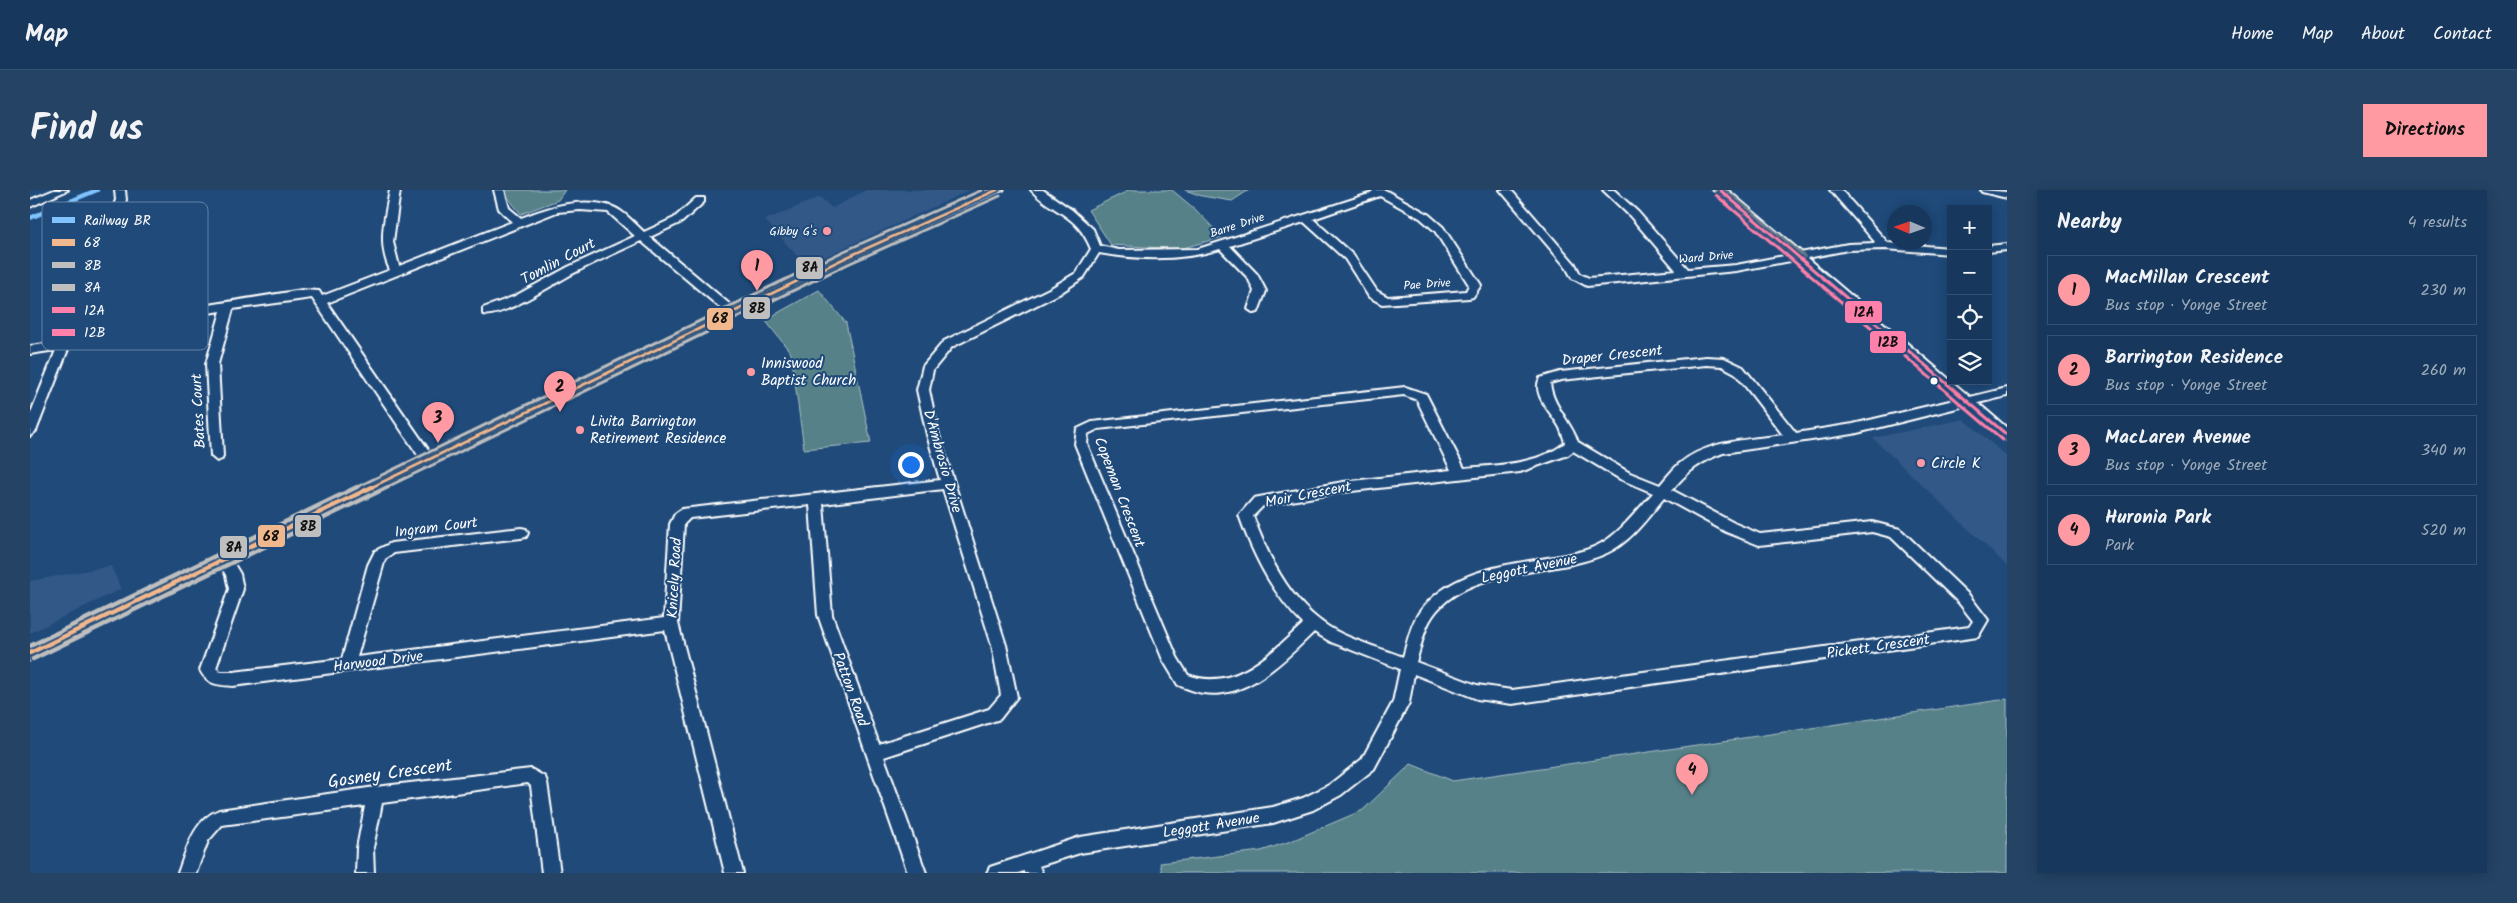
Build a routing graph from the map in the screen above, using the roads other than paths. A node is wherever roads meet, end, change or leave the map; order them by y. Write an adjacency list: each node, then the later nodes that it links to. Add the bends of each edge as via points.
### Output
1 (63, 190): 14 (street)
2 (395, 190): 25 (street, via 386,245)
3 (499, 190): 16 (street, via 502,206)
4 (997, 190): 32 (main road, via 845,258)
5 (1036, 190): 21 (street, via 1089,230)
6 (1505, 190): 26 (street, Ward Drive, via 1571,266 1576,276 1587,282)
7 (1608, 190): 26 (street, via 1634,214)
8 (1720, 190): 24 (main road)
9 (1834, 190): 19 (street)
10 (1986, 190): 12 (street)
11 (1380, 191): 15 (street, Barre Drive); 15 (street, Pae Drive, via 1424,216 1439,229 1475,285 1469,294 1386,301 1373,294 1349,257)
12 (2007, 195)
13 (700, 200): 17 (street, Tomlin Court, via 678,220)
14 (30, 204)
15 (1306, 218): 18 (street, Barre Drive)
16 (519, 222): 17 (street, via 571,206 593,206 611,210); 25 (street)
17 (642, 236): 31 (street, Tomlin Court, via 572,269 519,299); 32 (street)
18 (1223, 245): 21 (street, Barre Drive, via 1199,252 1166,254); 30 (street, via 1253,276 1260,291)
19 (1885, 246): 23 (street, Ward Drive); 24 (street, Ward Drive, via 1848,247)
20 (2007, 247): 22 (street)
21 (1096, 249): 43 (street, D'Ambrosio Drive, via 1080,275 1055,291 948,344 927,369 923,390)
22 (1992, 249)
23 (1947, 251)
24 (1799, 257): 26 (street, Ward Drive, via 1736,268); 35 (street)
25 (396, 271): 27 (street)
26 (1684, 272)
27 (321, 301): 28 (street, via 315,294 305,293); 41 (street)
28 (228, 306): 29 (street); 40 (street, Bates Court, via 212,364)
29 (208, 309)
30 (1254, 309)
31 (487, 311)
32 (734, 313): 41 (main road)
33 (62, 350): 36 (street)
34 (2007, 392): 35 (street, Leggott Avenue)
35 (1969, 402): 37 (street); 38 (street, Leggott Avenue, via 1853,429)
36 (30, 430)
37 (2007, 435)
38 (1792, 437): 39 (street, Draper Crescent, via 1738,370 1724,362 1706,361 1560,376 1544,381 1545,394 1567,429); 44 (street, Leggott Avenue, via 1722,448 1700,456 1683,468)
39 (1572, 445): 42 (street, Moir Crescent, via 1563,452 1520,467); 44 (street, via 1625,476)
40 (217, 456)
41 (428, 461): 47 (main road)
42 (1460, 474): 49 (street, Moir Crescent, via 1343,487 1259,502 1246,515 1252,535 1278,584 1295,608); 49 (street, Copeman Crescent, via 1422,397 1405,391 1096,425 1082,432 1081,444 1171,660 1183,680 1205,687 1233,682 1260,671)
43 (949, 484): 45 (street, Knicely Road); 53 (street, D'Ambrosio Drive, via 999,646 1009,697 994,714)
44 (1662, 492): 52 (street, Leggott Avenue, via 1624,534 1604,549 1574,559 1493,573 1465,583 1443,596 1423,619); 52 (street, Pickett Crescent, via 1759,540 1872,527 1896,533 1981,620 1973,633 1512,697 1477,692)
45 (816, 499): 48 (street, Knicely Road, via 687,513 680,518); 53 (street, Patton Road, via 824,615)
46 (520, 533): 51 (street, Ingram Court, via 391,548 384,552 375,565)
47 (223, 558): 50 (main road); 51 (street, Harwood Drive, via 233,574 236,589 208,670 212,676 233,678)
48 (671, 623): 51 (street, Harwood Drive); 59 (street, Knicely Road)
49 (1313, 624): 52 (street, Moir Crescent, via 1336,638)
50 (30, 653)
51 (348, 664)
52 (1408, 665): 55 (street, Leggott Avenue, via 1401,703 1368,764 1335,790 1307,805 1273,815 1080,845)
53 (874, 753): 60 (street, Patton Road)
54 (376, 795): 56 (street, Gosney Crescent, via 219,818 201,834); 57 (street, via 366,848); 58 (street, Gosney Crescent, via 531,776 538,782)
55 (1031, 867): 61 (street, Leggott Avenue)
56 (187, 873)
57 (365, 873)
58 (551, 873)
59 (734, 873)
60 (917, 873)
61 (996, 873)

